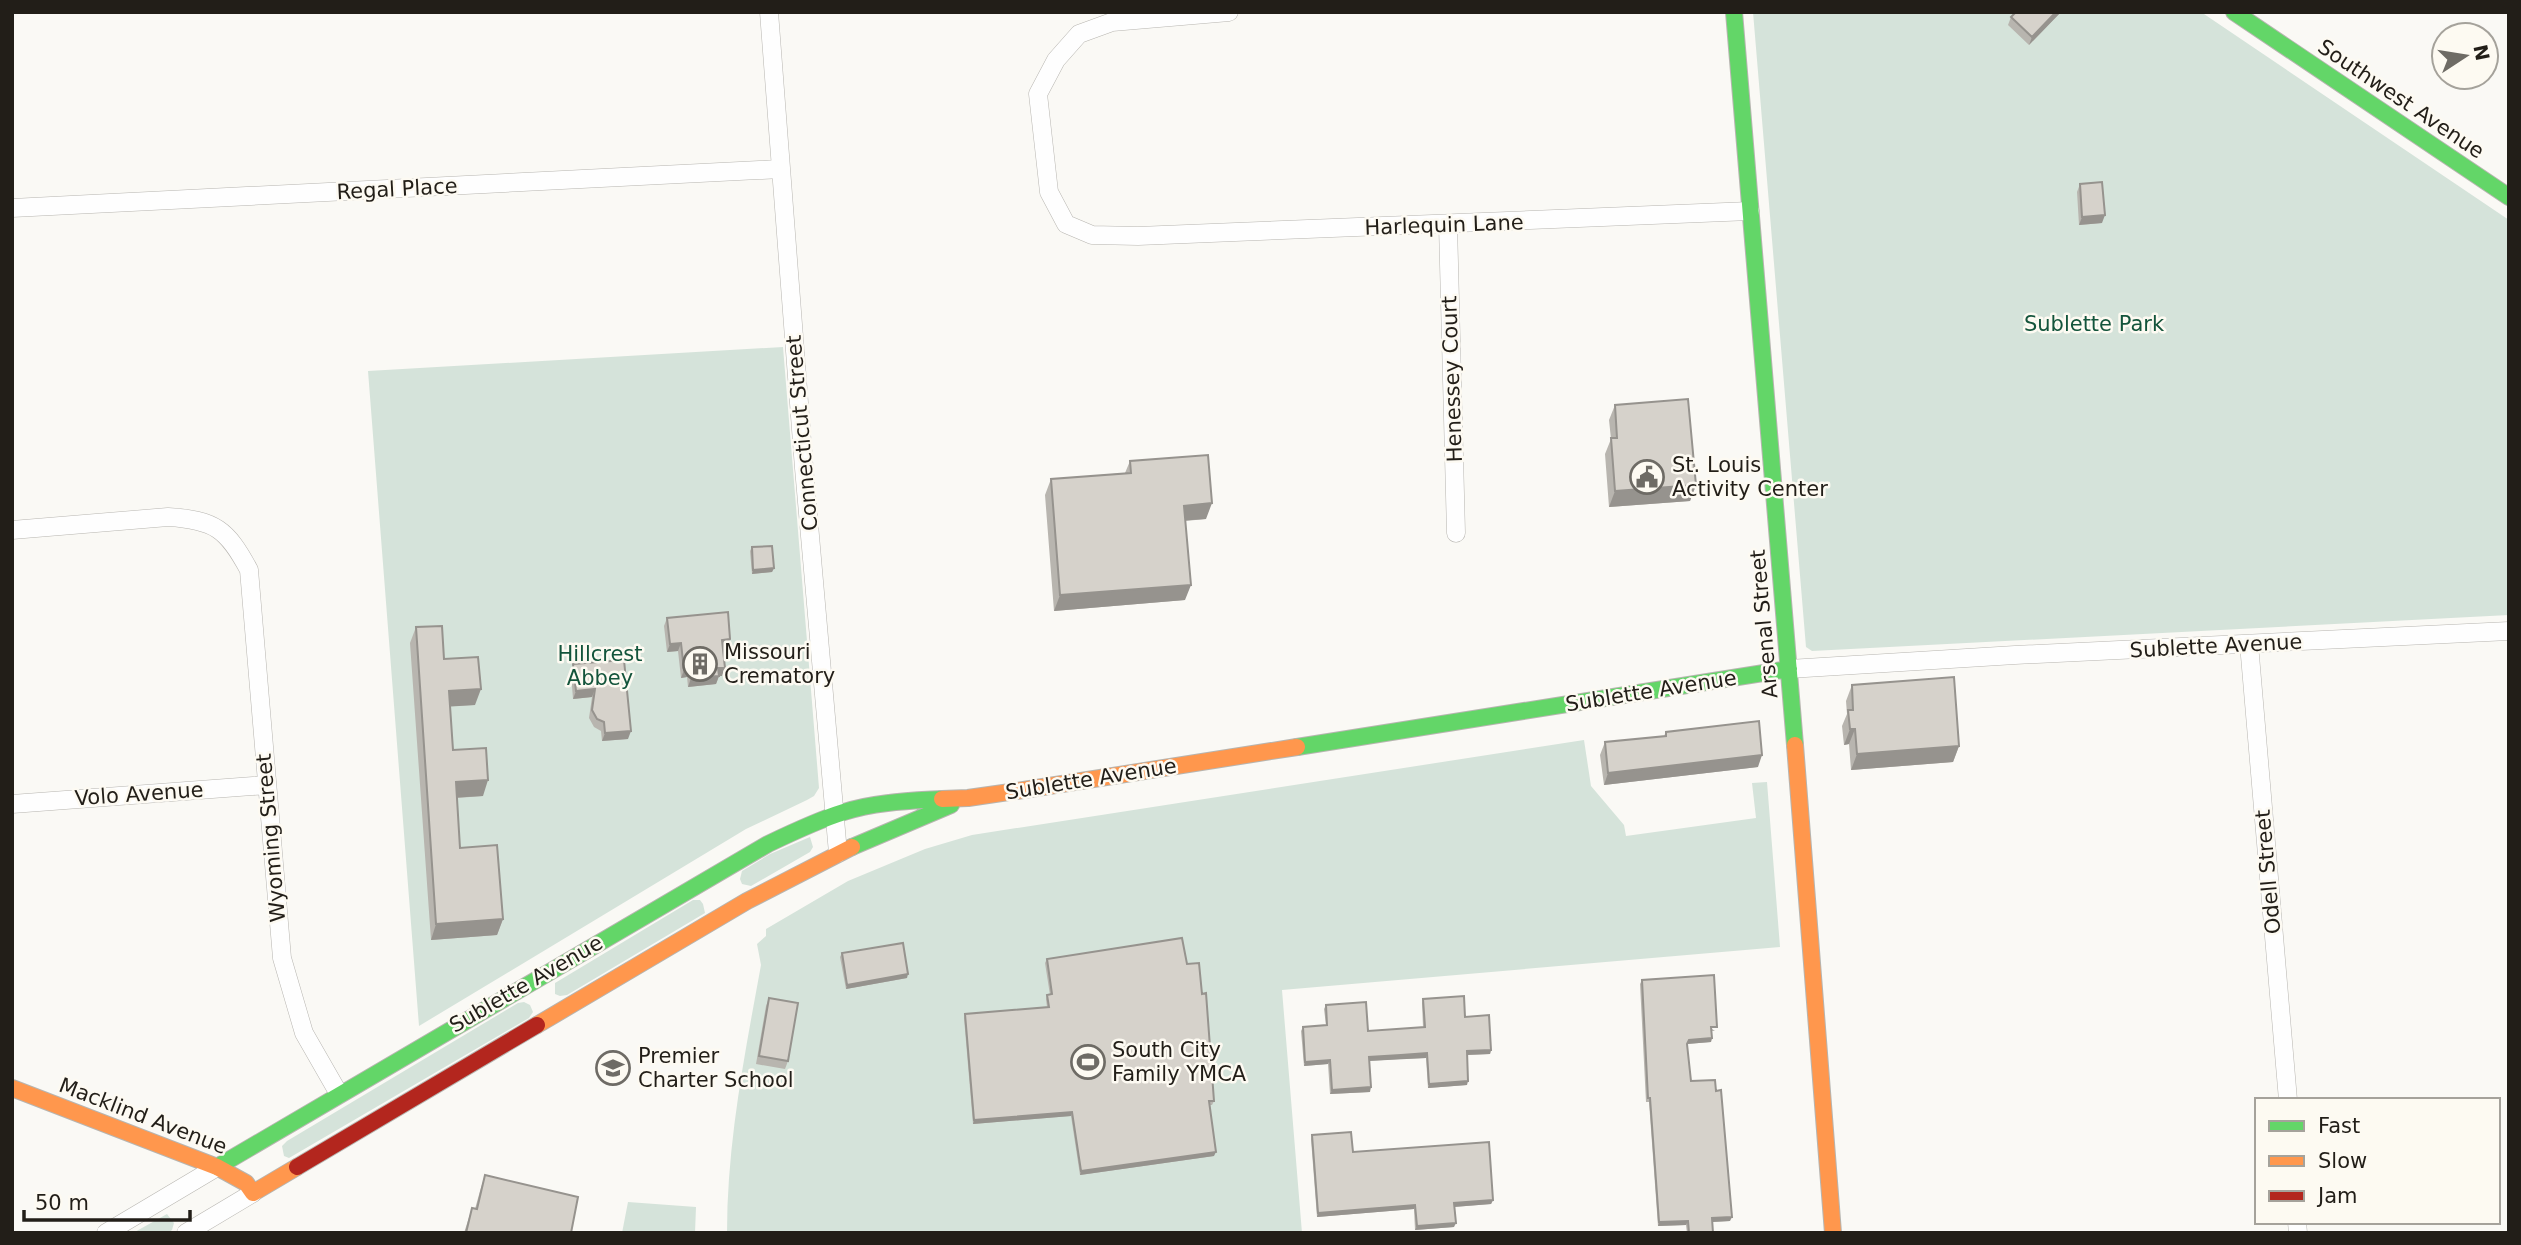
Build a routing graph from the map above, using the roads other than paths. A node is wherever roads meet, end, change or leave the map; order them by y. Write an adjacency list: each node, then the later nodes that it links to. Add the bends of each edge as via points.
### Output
1 (769, 12): 5 (street, Connecticut Street)
2 (1229, 12): 9 (street, Harlequin Lane, via 1112,22 1079,34 1056,60 1038,94 1049,192 1066,224 1092,235 1138,236)
3 (1734, 12): 8 (street, Arsenal Street)
4 (2234, 12): 6 (street, Southwest Avenue)
5 (781, 169): 7 (street, Regal Place); 18 (street, Connecticut Street)
6 (2509, 197)
7 (12, 208)
8 (1751, 211): 9 (street, Harlequin Lane); 14 (street, Arsenal Street)
9 (1448, 225): 11 (street, Henessey Court)
10 (12, 530): 15 (street, Wyoming Street, via 194,518 217,527 235,545 250,569)
11 (1456, 533)
12 (2509, 631): 13 (street, Sublette Avenue)
13 (2249, 644): 14 (street, Sublette Avenue); 22 (street, Odell Street)
14 (1789, 669): 16 (street, Sublette Avenue); 27 (street, Arsenal Street)
15 (266, 785): 17 (street, Volo Avenue); 21 (street, Wyoming Street, via 282,958 304,1033)
16 (968, 798): 18 (street, Sublette Avenue, via 902,801); 19 (street, Sublette Avenue)
17 (12, 804)
18 (835, 814): 19 (street, Connecticut Street); 21 (street, Sublette Avenue, via 757,850)
19 (838, 853): 24 (street, Sublette Avenue, via 740,905)
20 (12, 1088): 23 (street, Macklind Avenue)
21 (339, 1094): 23 (street, Sublette Avenue)
22 (2288, 1098)
23 (217, 1167): 24 (street, Macklind Avenue, via 246,1183); 25 (street, Sublette Avenue)
24 (253, 1193): 26 (street, Sublette Avenue)
25 (106, 1233)
26 (186, 1233)
27 (1833, 1233)

